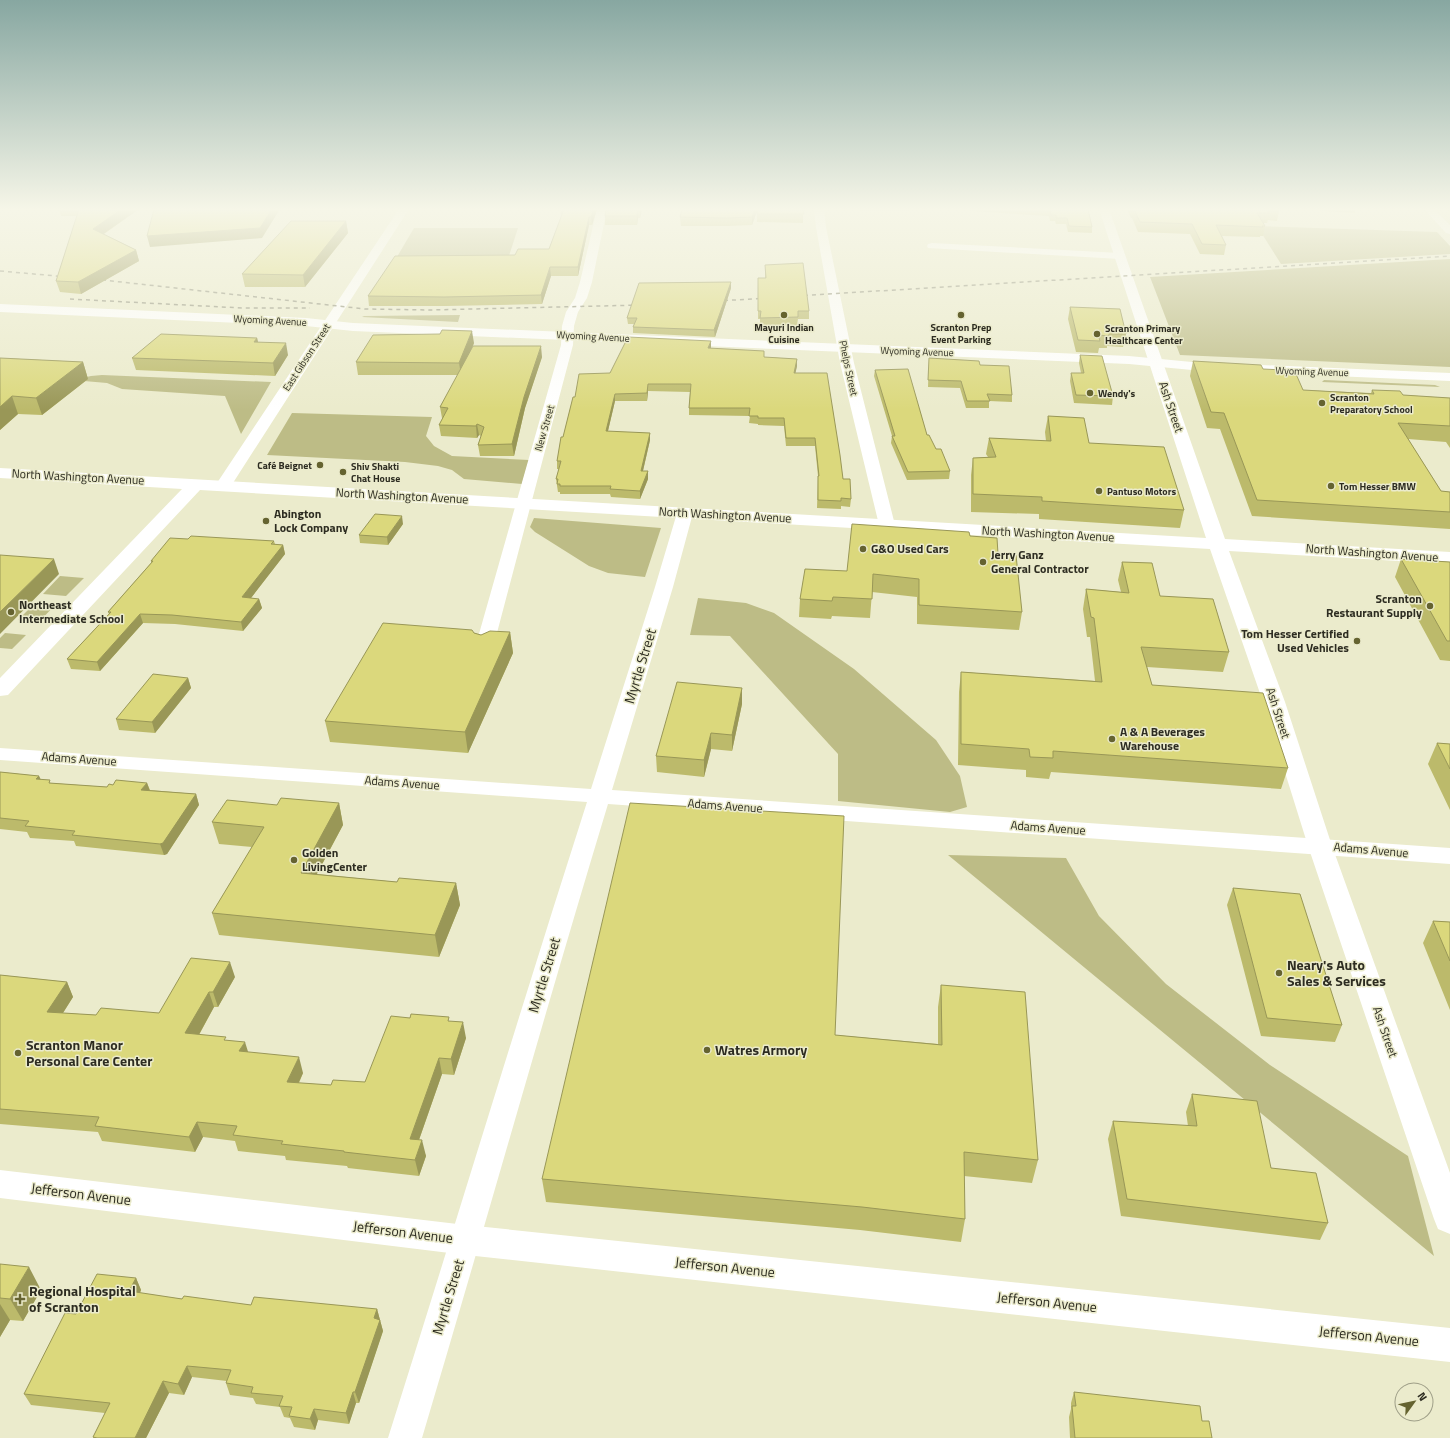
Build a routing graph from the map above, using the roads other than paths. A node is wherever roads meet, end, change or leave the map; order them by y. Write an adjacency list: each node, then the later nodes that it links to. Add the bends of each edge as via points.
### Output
1 (359, 276): 6 (street, East Gibson Street)
2 (587, 276): 7 (street, New Street, via 581,298 572,312)
3 (830, 276): 8 (street, Phelps Street)
4 (1127, 276): 9 (street, Ash Street)
5 (0, 308): 6 (street, Wyoming Avenue)
6 (328, 324): 7 (street, Wyoming Avenue); 13 (street, East Gibson Street)
7 (568, 335): 8 (street, Wyoming Avenue); 14 (street, New Street)
8 (844, 348): 9 (street, Wyoming Avenue); 16 (street, Phelps Street)
9 (1155, 362): 10 (street, Wyoming Avenue, via 1192,366); 17 (street, Ash Street)
10 (1450, 377)
11 (0, 473): 12 (street, North Washington Avenue)
12 (196, 484): 13 (street, North Washington Avenue); 20 (street)
13 (223, 486): 14 (street, North Washington Avenue)
14 (523, 504): 15 (street, North Washington Avenue); 19 (street, New Street)
15 (685, 513): 16 (street, North Washington Avenue); 22 (street, Myrtle Street)
16 (887, 525): 17 (street, North Washington Avenue)
17 (1218, 544): 18 (street, North Washington Avenue); 23 (street, Ash Street, via 1274,702)
18 (1450, 558)
19 (484, 648)
20 (0, 690)
21 (0, 754): 22 (street, Adams Avenue)
22 (599, 797): 23 (street, Adams Avenue); 27 (street, Myrtle Street)
23 (1320, 846): 24 (street, Adams Avenue); 26 (street, Ash Street)
24 (1450, 856)
25 (0, 1184): 27 (street, Jefferson Avenue)
26 (1450, 1219)
27 (466, 1240): 28 (street, Jefferson Avenue); 29 (street, Myrtle Street)
28 (1450, 1344)
29 (405, 1438)

